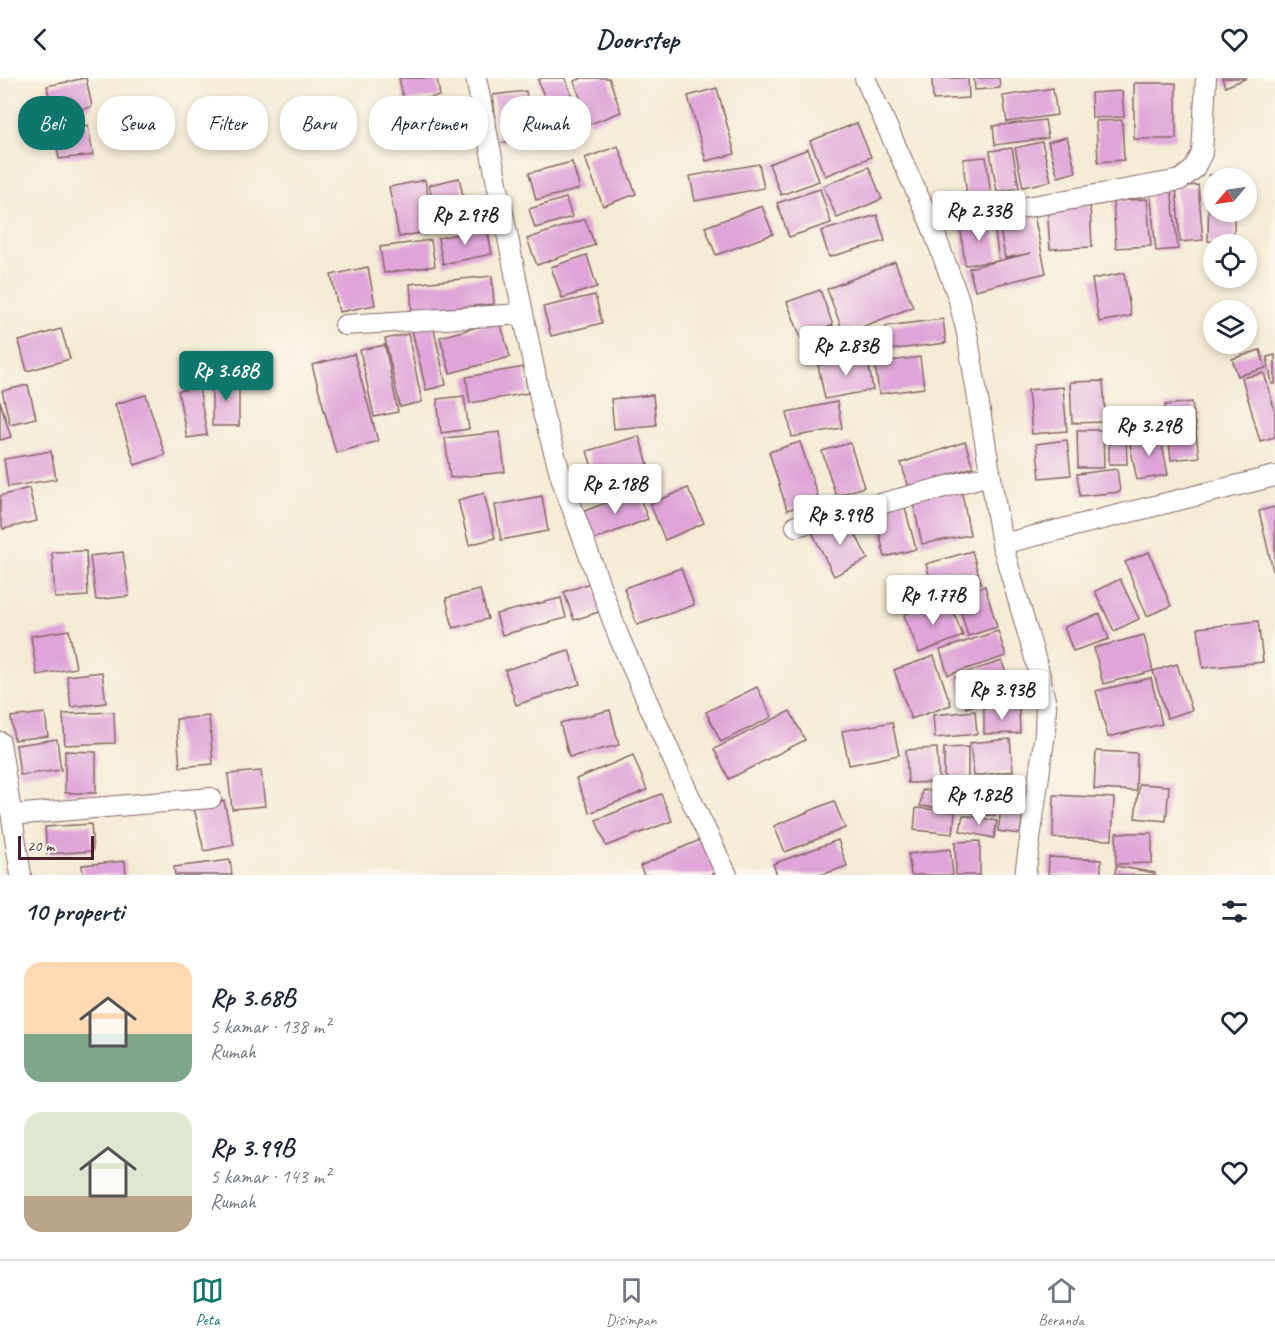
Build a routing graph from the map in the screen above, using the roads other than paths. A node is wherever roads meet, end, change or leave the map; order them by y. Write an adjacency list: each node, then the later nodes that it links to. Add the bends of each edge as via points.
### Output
1 (476, 78): 5 (street)
2 (865, 78): 4 (street)
3 (1206, 78): 4 (street, via 1202,153 1194,169 1180,180)
4 (930, 224): 7 (street, via 958,297 967,333)
5 (523, 314): 6 (street); 15 (street, via 543,413 562,480 618,635)
6 (345, 325)
7 (990, 475): 9 (street); 10 (street)
8 (1275, 476): 10 (street)
9 (796, 526)
10 (1002, 544): 16 (street, via 1046,705)
11 (0, 742): 13 (street)
12 (211, 798): 13 (street)
13 (12, 815): 14 (street)
14 (21, 875)
15 (726, 875)
16 (1025, 875)

